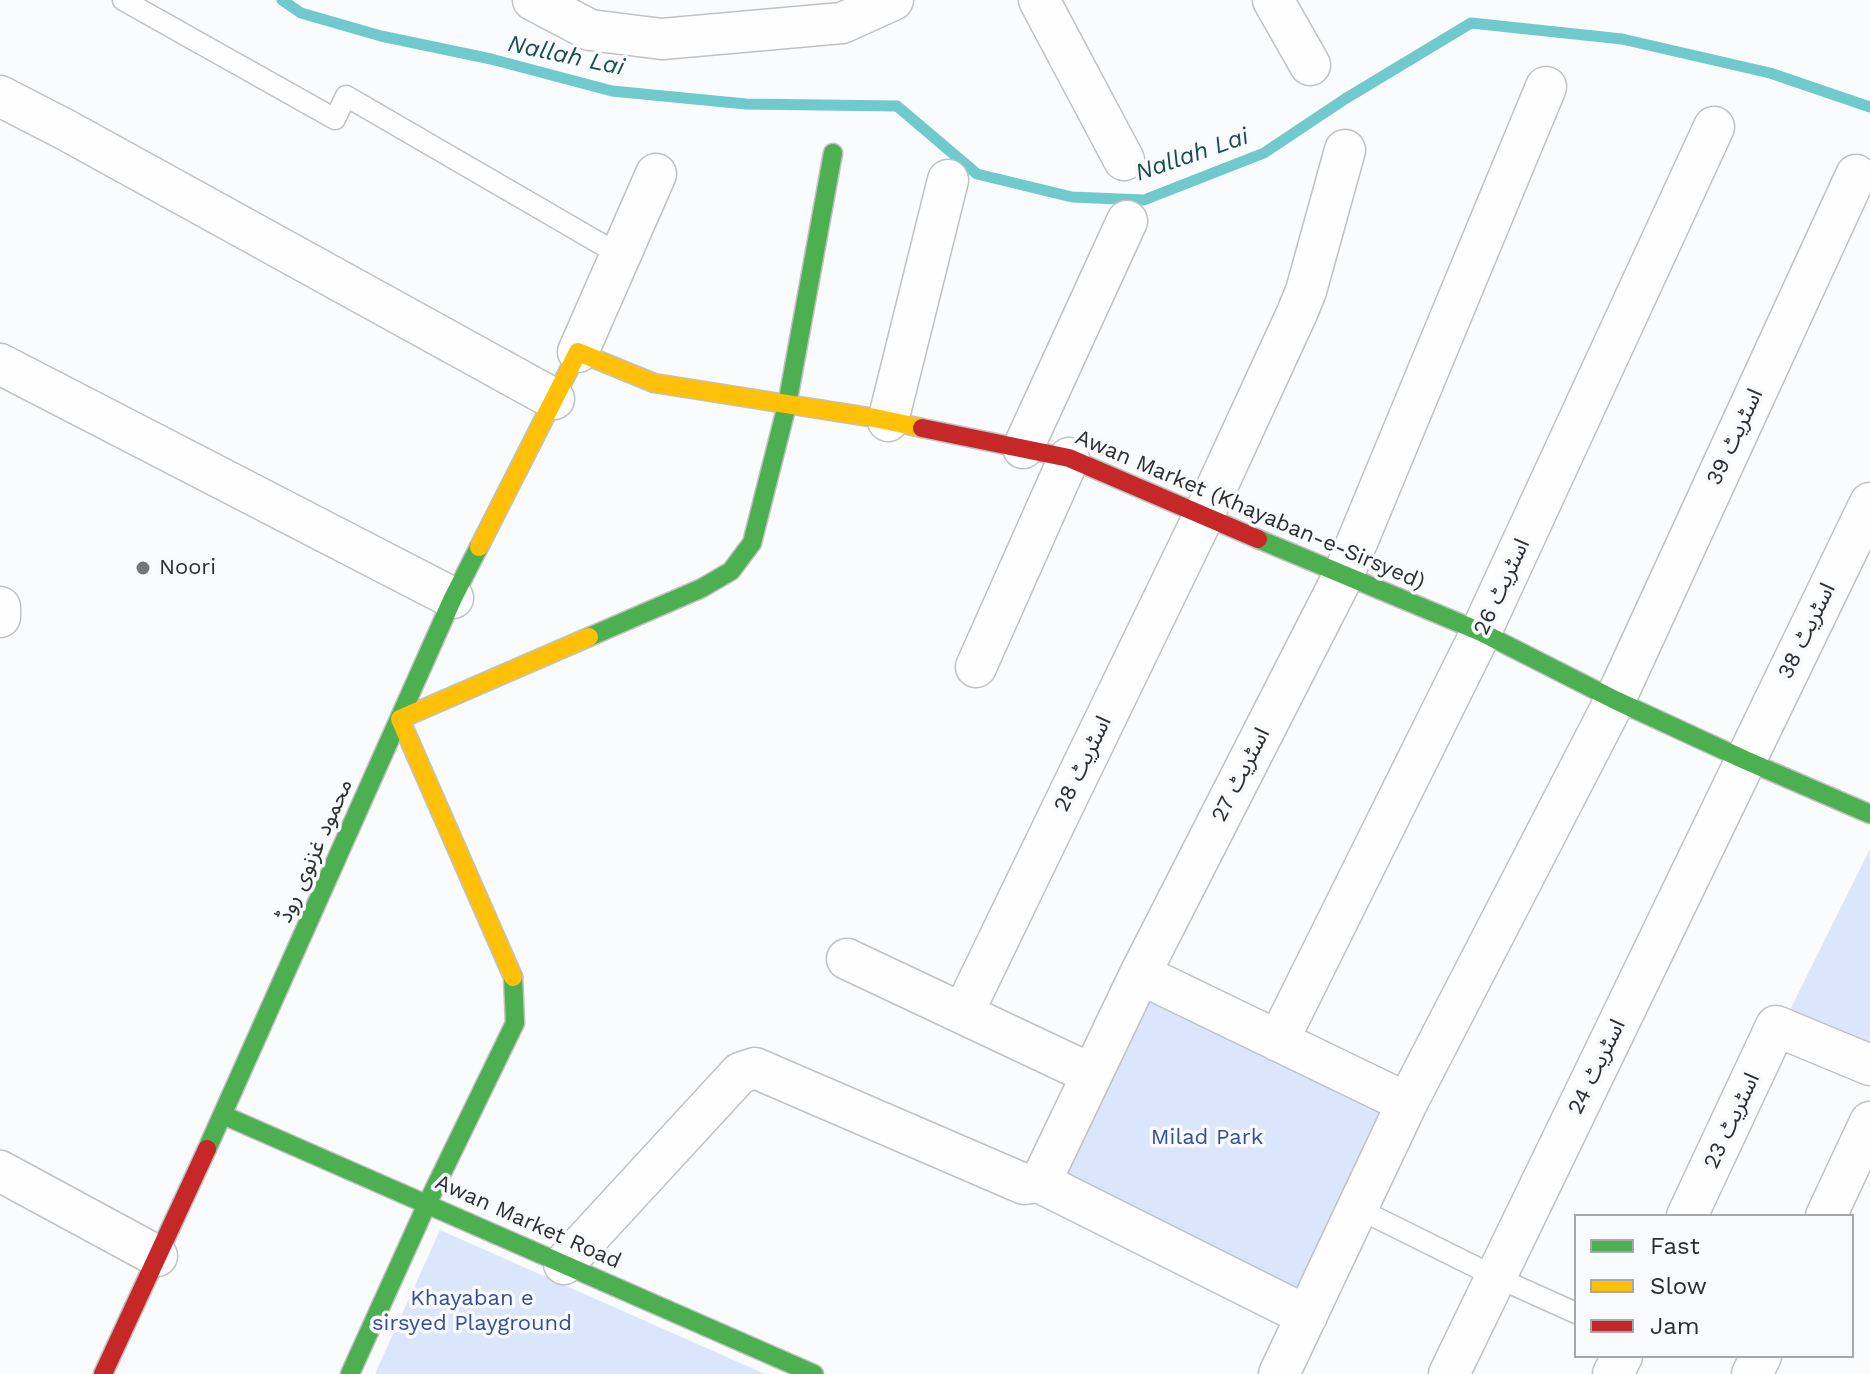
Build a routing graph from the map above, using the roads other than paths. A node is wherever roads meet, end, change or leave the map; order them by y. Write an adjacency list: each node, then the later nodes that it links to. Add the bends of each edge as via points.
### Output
1 (123, 0): 18 (lane, via 335,119 346,96)
2 (533, 0): 6 (street, via 590,30 662,39)
3 (893, 0): 6 (street, via 842,23)
4 (1039, 0): 13 (street)
5 (1273, 0): 7 (street)
6 (793, 13)
7 (1310, 65)
8 (1546, 87): 28 (street, اسٹریٹ 27)
9 (0, 96): 21 (street)
10 (1714, 127): 32 (street, اسٹریٹ 26)
11 (1345, 150): 27 (street, اسٹریٹ 28, via 1302,302)
12 (833, 153): 22 (street)
13 (1124, 160)
14 (656, 174): 18 (street)
15 (1856, 175): 34 (street, اسٹریٹ 39)
16 (948, 180): 23 (street)
17 (1127, 221): 24 (street)
18 (620, 255): 19 (street)
19 (578, 352): 21 (street, محمود غزنوی روڈ); 22 (street, Awan Market (Khayaban-e-Sirsyed), via 654,383)
20 (0, 364): 29 (street)
21 (554, 399): 29 (street, محمود غزنوی روڈ)
22 (787, 405): 23 (street, Awan Market (Khayaban-e-Sirsyed)); 35 (street, via 752,543 731,571)
23 (888, 421): 24 (street, Awan Market (Khayaban-e-Sirsyed))
24 (1023, 448): 25 (street, Awan Market (Khayaban-e-Sirsyed))
25 (1069, 458): 27 (street, Awan Market (Khayaban-e-Sirsyed)); 33 (street)
26 (1870, 503): 36 (street, اسٹریٹ 38)
27 (1204, 515): 28 (street, Awan Market (Khayaban-e-Sirsyed)); 40 (street, اسٹریٹ 28)
28 (1343, 576): 32 (street, Awan Market (Khayaban-e-Sirsyed)); 39 (street, اسٹریٹ 27)
29 (453, 598): 35 (street, محمود غزنوی روڈ)
30 (0, 607): 31 (street)
31 (0, 617)
32 (1481, 632): 34 (street, Awan Market (Khayaban-e-Sirsyed)); 41 (street, اسٹریٹ 26)
33 (976, 667)
34 (1615, 700): 36 (street, Awan Market (Khayaban-e-Sirsyed)); 44 (street, اسٹریٹ 39)
35 (400, 719): 45 (street, محمود غزنوی روڈ); 49 (street, via 514,980 515,1023)
36 (1745, 760): 37 (street, Awan Market (Khayaban-e-Sirsyed)); 55 (street, اسٹریٹ 24)
37 (1870, 814)
38 (847, 959): 40 (street)
39 (1140, 974): 41 (street); 43 (street, اسٹریٹ 27)
40 (963, 1013): 43 (street)
41 (1278, 1041): 44 (street)
42 (1870, 1065): 51 (street, اسٹریٹ 23, via 1776,1026)
43 (1091, 1074): 48 (street, اسٹریٹ 27)
44 (1407, 1103): 50 (street, اسٹریٹ 39)
45 (223, 1115): 49 (street, Awan Market Road); 53 (street, محمود غزنوی روڈ)
46 (1870, 1122): 52 (street)
47 (0, 1171): 53 (street)
48 (1039, 1182): 54 (street, via 1024,1184 755,1068 740,1073); 57 (street)
49 (427, 1204): 54 (street, Awan Market Road); 59 (street)
50 (1357, 1208): 55 (lane); 57 (street, اسٹریٹ 39)
51 (1688, 1214)
52 (1827, 1214)
53 (157, 1256): 58 (street, محمود غزنوی روڈ)
54 (564, 1264): 60 (street, Awan Market Road)
55 (1496, 1277): 56 (lane); 62 (street, اسٹریٹ 24)
56 (1574, 1312)
57 (1307, 1316): 61 (street, اسٹریٹ 39)
58 (103, 1374)
59 (350, 1374)
60 (814, 1374)
61 (1279, 1374)
62 (1449, 1374)

